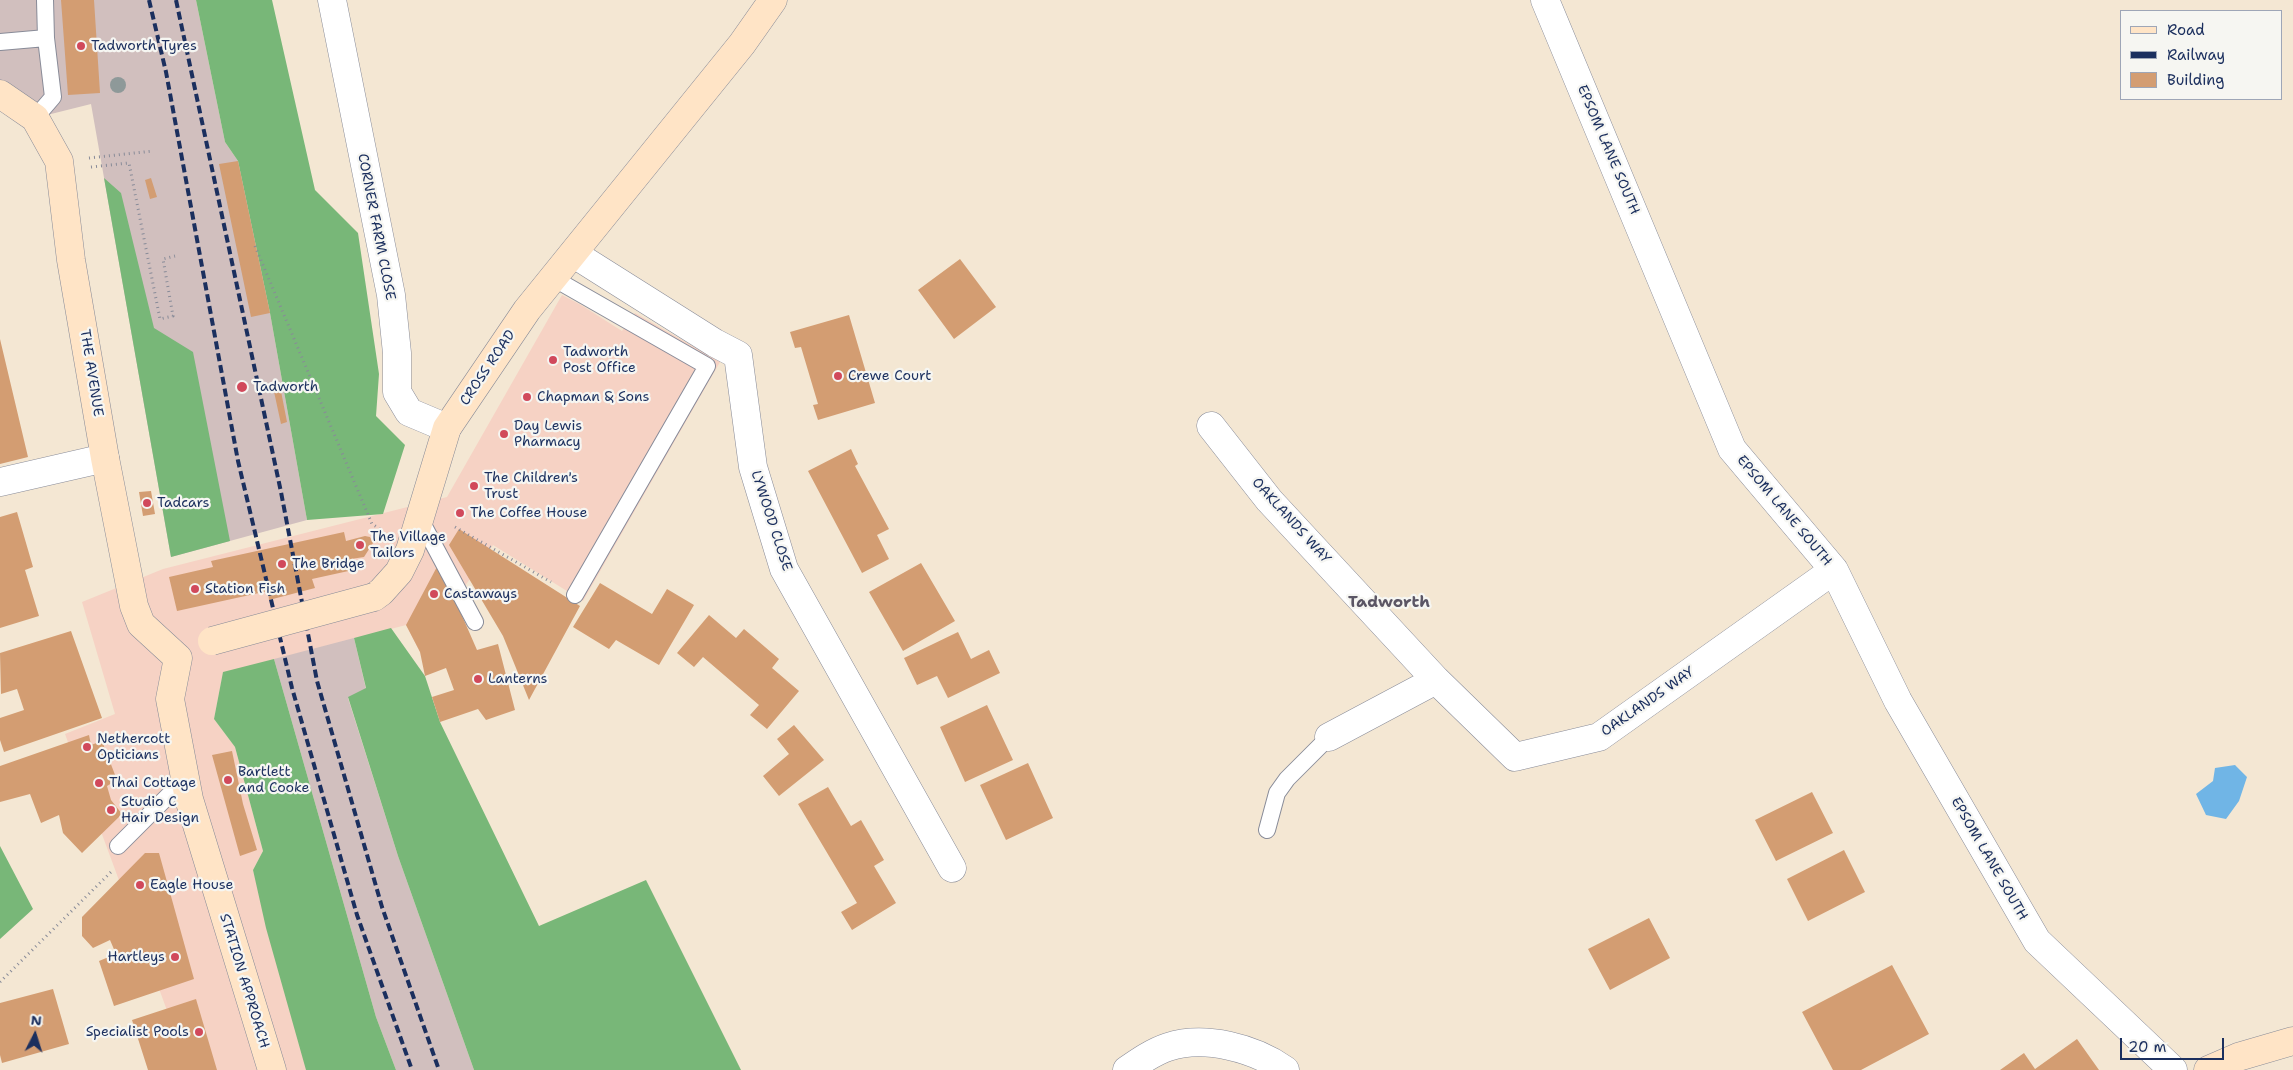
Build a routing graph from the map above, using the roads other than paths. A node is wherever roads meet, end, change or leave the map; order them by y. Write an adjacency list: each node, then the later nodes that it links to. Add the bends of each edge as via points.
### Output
1 (45, 0): 5 (lane)
2 (332, 0): 12 (street, CORNER FARM CLOSE, via 391,295 397,392 409,412)
3 (773, 0): 9 (main road, CROSS ROAD, via 742,44)
4 (1545, 0): 16 (street, EPSOM LANE SOUTH, via 1732,448)
5 (46, 38): 6 (lane); 8 (lane, via 53,97)
6 (0, 42)
7 (0, 94): 8 (main road, THE AVENUE)
8 (35, 118): 13 (main road, THE AVENUE, via 59,165 71,260)
9 (574, 254): 10 (main road, CROSS ROAD); 25 (street, LYWOOD CLOSE, via 738,355 753,467 784,569)
10 (553, 278): 12 (main road, CROSS ROAD, via 527,310); 17 (lane, via 707,366)
11 (1210, 426): 20 (street, OAKLANDS WAY, via 1269,500)
12 (447, 428): 15 (main road, CROSS ROAD)
13 (105, 458): 14 (street); 19 (main road, THE AVENUE, via 134,606 141,624)
14 (0, 482)
15 (420, 512): 18 (lane); 19 (main road, CROSS ROAD, bridge, via 410,550 399,572 381,592 212,641)
16 (1834, 570): 20 (street, OAKLANDS WAY, via 1599,737 1515,757); 30 (street, EPSOM LANE SOUTH, via 1898,701 2037,941)
17 (575, 596)
18 (475, 622)
19 (178, 658): 22 (main road, STATION APPROACH, via 170,699)
20 (1436, 680): 21 (street)
21 (1329, 737): 23 (lane, via 1277,793)
22 (185, 779): 24 (lane); 27 (main road, STATION APPROACH)
23 (1267, 830)
24 (118, 846)
25 (952, 868)
26 (2293, 1041): 31 (main road, via 2238,1057)
27 (272, 1070)
28 (1127, 1070): 29 (street, via 1168,1047 1196,1042 1258,1054)
29 (1285, 1070)
30 (2173, 1070)
31 (2208, 1070)

